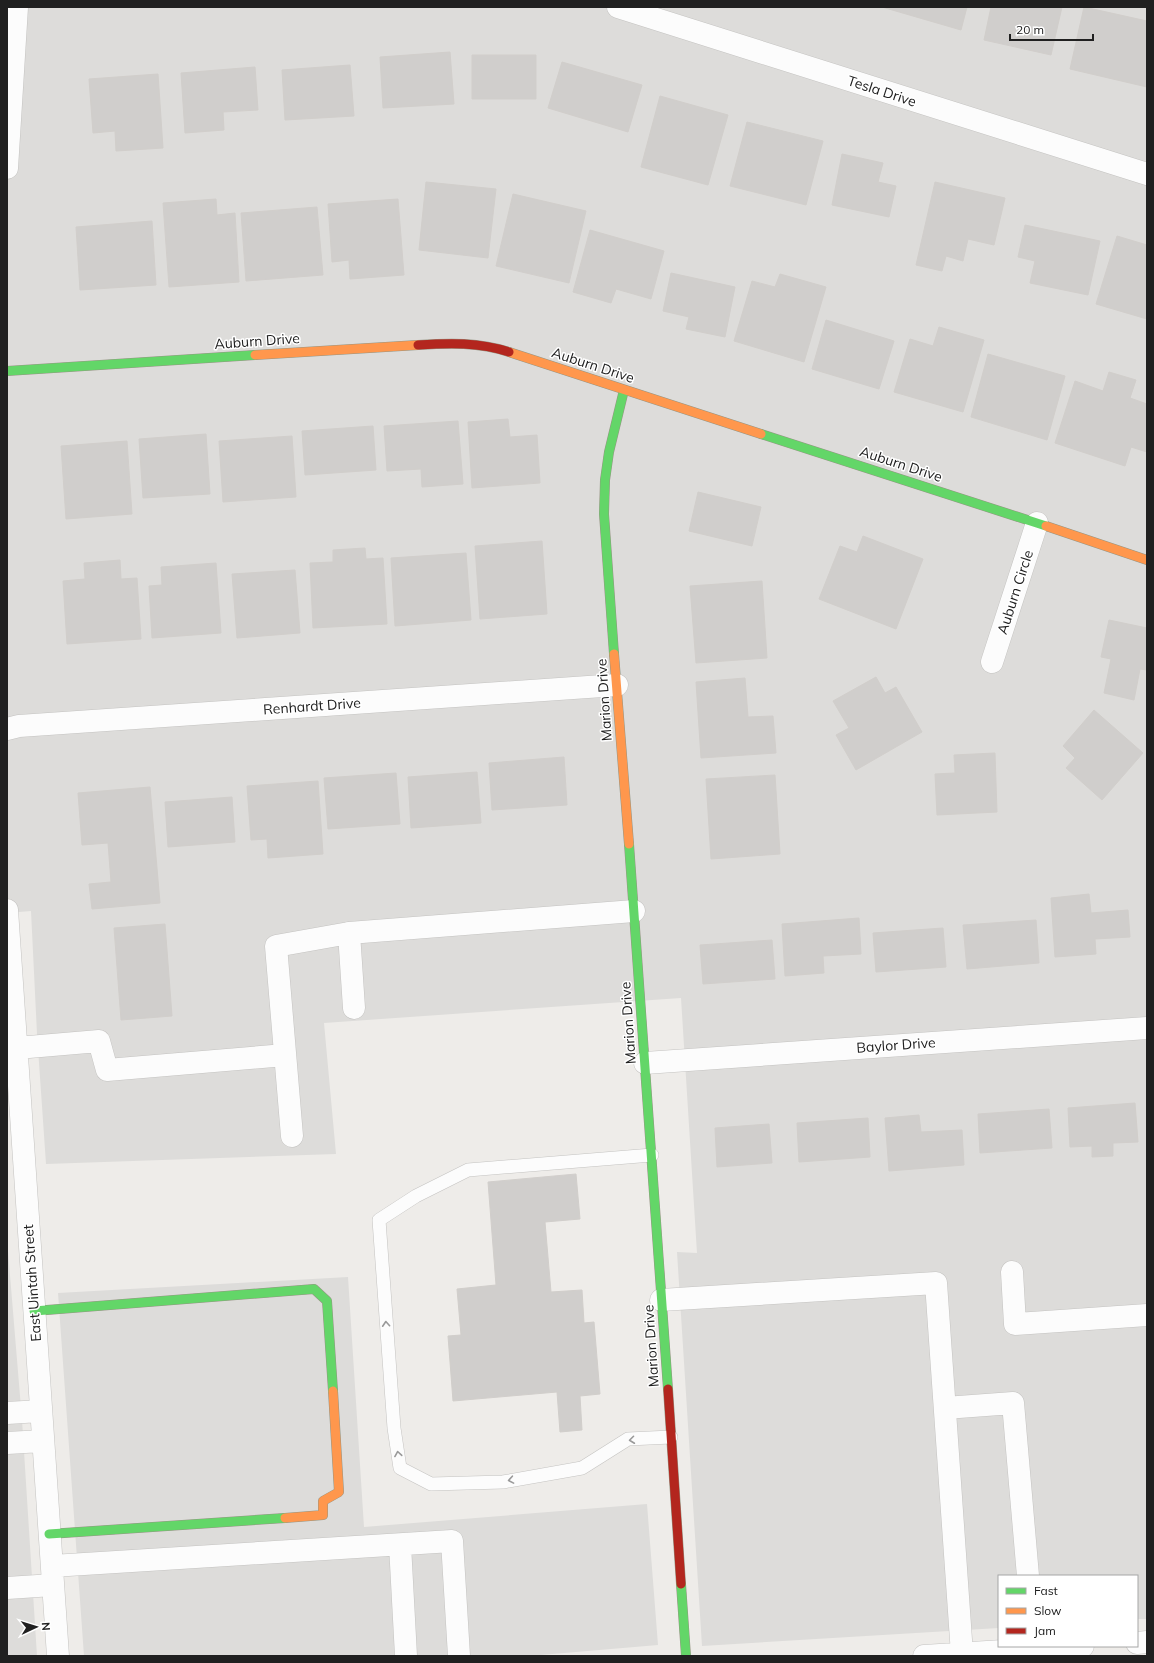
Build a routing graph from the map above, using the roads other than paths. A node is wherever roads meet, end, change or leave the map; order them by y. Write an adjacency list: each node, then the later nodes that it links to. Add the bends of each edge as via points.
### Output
1 (16, 7): 3 (street); 4 (street)
2 (618, 7): 5 (street, Tesla Drive)
3 (7, 8)
4 (7, 168)
5 (1147, 174)
6 (7, 371): 7 (street, Auburn Drive, via 463,343 496,348)
7 (624, 390): 8 (street, Auburn Drive); 11 (street, Marion Drive, via 609,452 604,507)
8 (1037, 522): 9 (street, Auburn Drive); 10 (street, Auburn Circle)
9 (1147, 560)
10 (992, 662)
11 (617, 685): 12 (street, Renhardt Drive, via 19,726); 14 (street, Marion Drive)
12 (7, 729)
13 (7, 910): 18 (street, East Uintah Street)
14 (634, 911): 15 (street); 20 (street, Marion Drive)
15 (349, 933): 16 (street); 19 (street, via 276,946)
16 (354, 1008)
17 (1147, 1028): 20 (street, Baylor Drive)
18 (12, 1048): 19 (street, via 99,1041 107,1070); 23 (street, East Uintah Street)
19 (285, 1055): 21 (street)
20 (645, 1063): 22 (street, Marion Drive)
21 (292, 1136)
22 (652, 1155): 25 (street, Marion Drive); 31 (lane, one-way to 22, via 628,1440 582,1468 503,1482 431,1484 400,1468 394,1428 379,1220 416,1196 468,1170)
23 (16, 1184): 26 (street, East Uintah Street)
24 (1012, 1272): 27 (street, via 1015,1324)
25 (662, 1300): 28 (street, via 936,1283); 31 (street, Marion Drive)
26 (34, 1311): 29 (street, East Uintah Street); 34 (street, via 314,1289 327,1301 339,1492 323,1501 323,1515)
27 (1147, 1314)
28 (945, 1408): 37 (street, via 1012,1403); 41 (street)
29 (41, 1411): 30 (street); 32 (street, East Uintah Street)
30 (7, 1413)
31 (671, 1438): 45 (street, Marion Drive)
32 (43, 1441): 33 (street); 34 (street, East Uintah Street)
33 (7, 1443)
34 (49, 1534): 36 (street, East Uintah Street)
35 (400, 1545): 36 (street); 43 (street); 44 (street, via 452,1541)
36 (52, 1575): 38 (street); 42 (street, East Uintah Street)
37 (1028, 1575)
38 (7, 1588)
39 (1058, 1647): 40 (street)
40 (1034, 1648): 41 (street)
41 (962, 1654): 46 (street)
42 (58, 1656)
43 (406, 1656)
44 (459, 1656)
45 (686, 1656)
46 (924, 1656)

